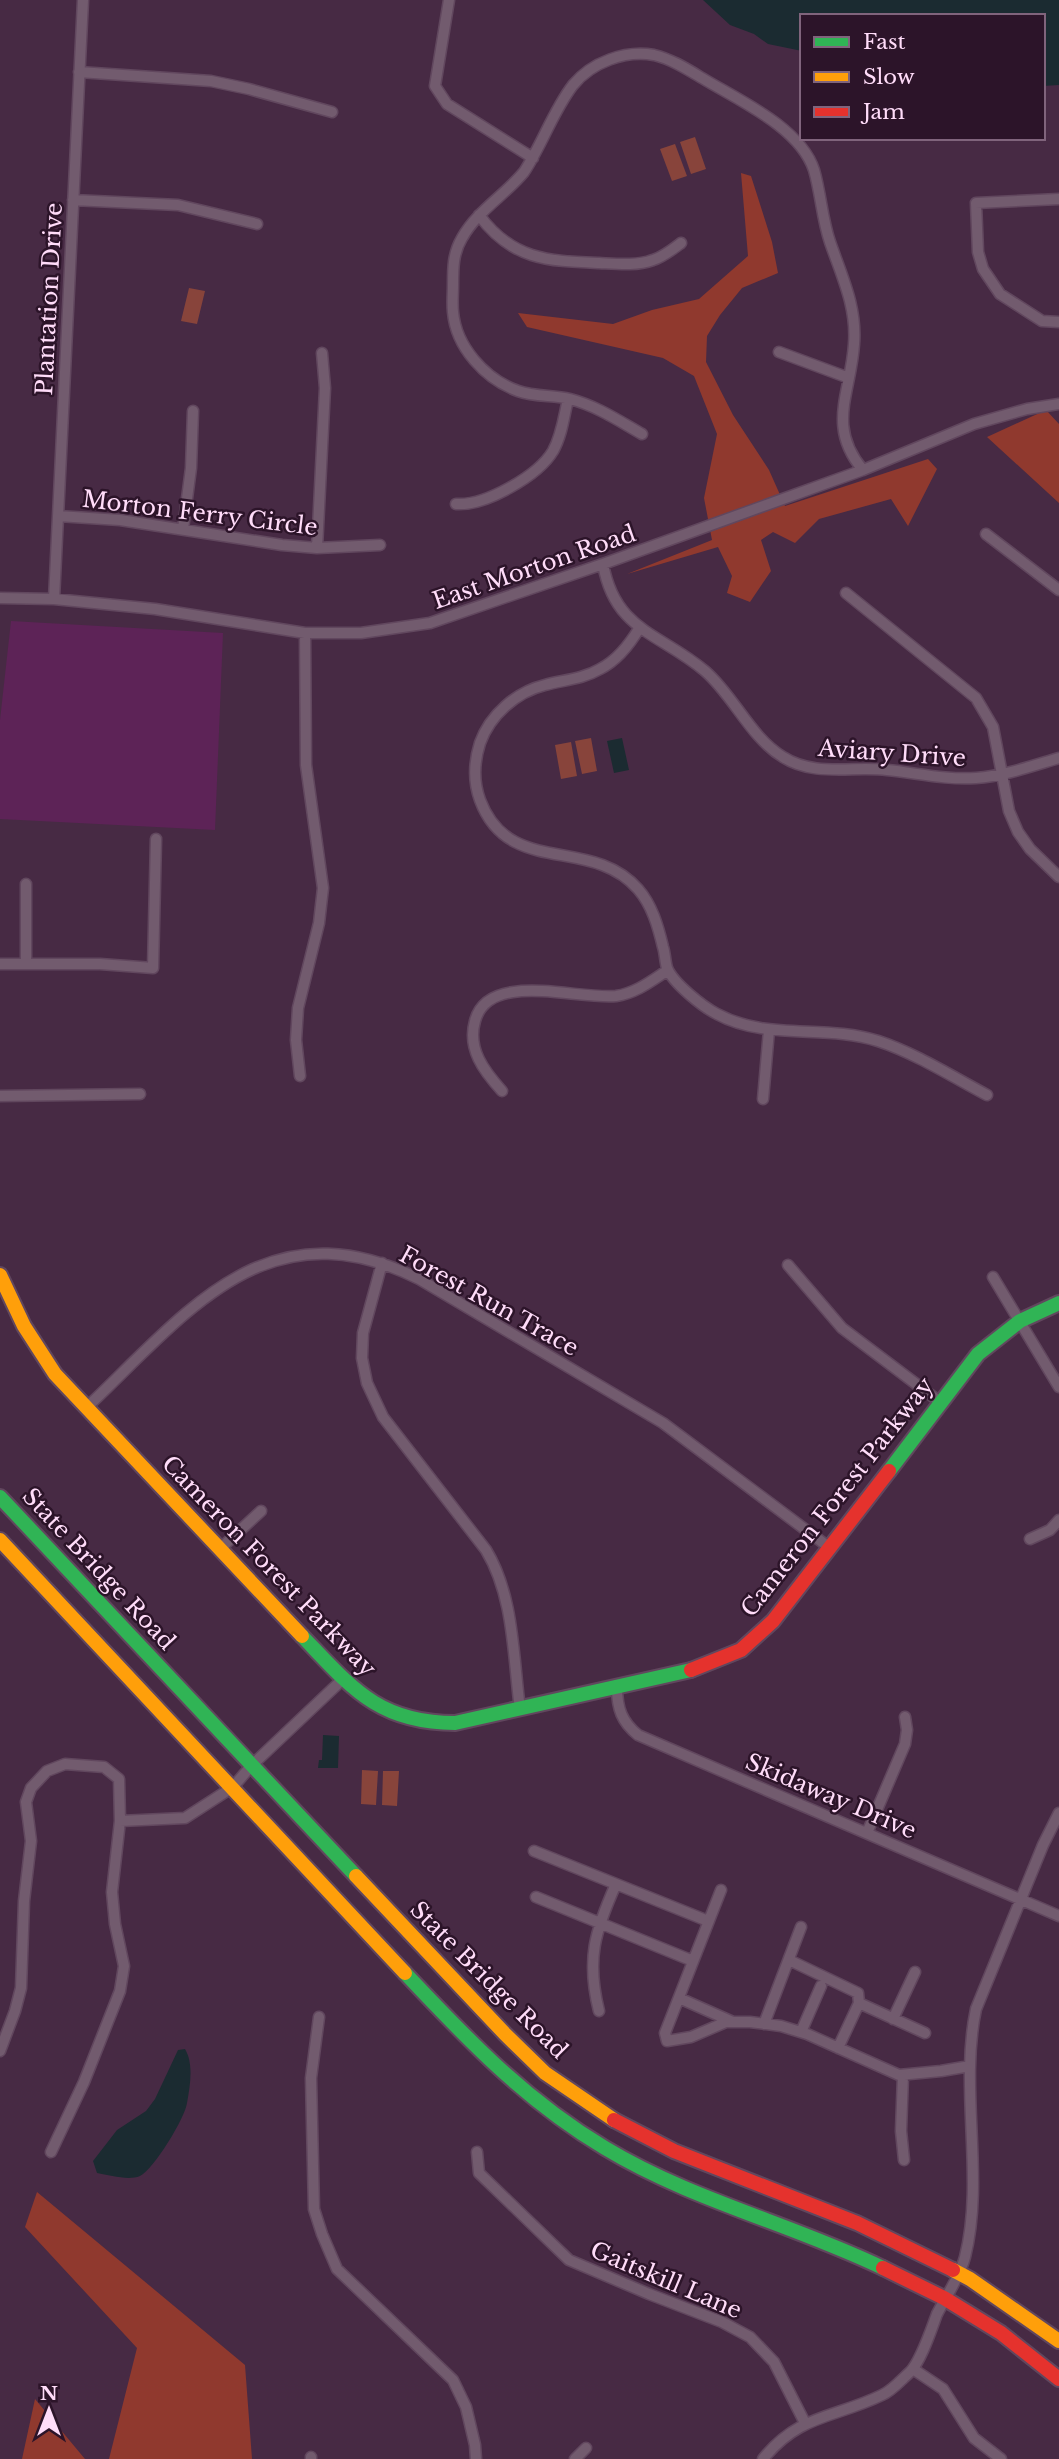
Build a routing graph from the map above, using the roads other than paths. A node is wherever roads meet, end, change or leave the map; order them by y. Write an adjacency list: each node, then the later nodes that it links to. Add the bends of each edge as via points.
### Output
1 (83, 0): 3 (street, Plantation Drive)
2 (449, 0): 5 (street, via 435,86 447,104)
3 (79, 72): 4 (street, via 211,80); 7 (street, Plantation Drive)
4 (332, 112)
5 (533, 158): 8 (street, via 513,185); 14 (street, via 573,85 595,66 626,55 654,55 680,65 783,127 813,167 828,234 855,315)
6 (1059, 199): 11 (street, via 976,203 978,252 988,277 1000,294 1021,309 1041,321)
7 (73, 200): 9 (street, via 178,205); 21 (street, Plantation Drive)
8 (479, 215): 10 (street, via 508,245 551,261 636,265 657,260); 15 (street, via 462,237 453,264 453,312 461,340 479,366 504,385 530,395)
9 (257, 223)
10 (681, 243)
11 (1059, 322)
12 (779, 352): 14 (street)
13 (322, 353): 25 (street, via 325,388)
14 (849, 378): 19 (street, via 842,428 849,450)
15 (568, 399): 18 (street, via 602,411); 20 (street, via 558,441 540,466 482,502)
16 (1059, 404): 19 (street, East Morton Road, via 974,424)
17 (193, 411): 22 (street)
18 (642, 434)
19 (863, 470): 26 (street, East Morton Road)
20 (456, 504)
21 (58, 516): 22 (street, Morton Ferry Circle); 30 (street, Plantation Drive)
22 (183, 529): 25 (street, Morton Ferry Circle)
23 (986, 534): 27 (street)
24 (380, 545): 25 (street, Morton Ferry Circle)
25 (317, 548)
26 (603, 564): 31 (street, Aviary Drive, via 624,616); 32 (street, East Morton Road, via 443,621 361,633)
27 (1059, 590)
28 (846, 593): 34 (street, via 976,698 993,727)
29 (0, 598): 30 (street, East Morton Road)
30 (54, 599): 32 (street, East Morton Road, via 155,608)
31 (640, 627): 34 (street, Aviary Drive, via 705,671 766,745 794,763 818,769 884,769 954,778); 40 (street, via 623,651 601,669 534,688 505,706 481,740 475,777 484,810 508,838 529,849 607,865 625,876 649,904)
32 (305, 633): 42 (street, via 306,765 323,888 298,1008)
33 (1059, 758): 34 (street, Aviary Drive)
34 (1003, 774): 36 (street, via 1018,832)
35 (156, 839): 39 (street, via 153,968)
36 (1059, 877)
37 (26, 884): 39 (street)
38 (0, 964): 39 (street)
39 (26, 964)
40 (668, 970): 41 (street, via 717,1014); 43 (street, via 638,990 618,995 510,991 482,1005 472,1043 487,1074)
41 (769, 1030): 45 (street, via 878,1041); 47 (street)
42 (300, 1076)
43 (502, 1091)
44 (140, 1094): 46 (street)
45 (987, 1095)
46 (0, 1096)
47 (763, 1099)
48 (382, 1263): 53 (street, Forest Run Trace, via 339,1254 293,1256 248,1270); 64 (street, Forest Run Trace, via 419,1279 663,1423); 68 (street, via 363,1333 367,1383 383,1417 497,1568 506,1597)
49 (788, 1265): 57 (street, via 842,1328)
50 (0, 1275): 58 (main road, Cameron Forest Parkway, via 34,1345)
51 (993, 1277): 55 (street)
52 (200, 1284): 53 (street)
53 (208, 1293): 58 (street, Forest Run Trace)
54 (1059, 1303): 55 (main road, Cameron Forest Parkway)
55 (1020, 1321): 56 (street); 57 (main road, Cameron Forest Parkway, via 978,1354)
56 (1059, 1387)
57 (940, 1402): 64 (main road, Cameron Forest Parkway)
58 (86, 1408): 65 (main road, Cameron Forest Parkway)
59 (0, 1496): 70 (main road, State Bridge Road)
60 (261, 1511): 65 (street)
61 (1059, 1520): 62 (street)
62 (1030, 1539)
63 (0, 1540): 71 (main road, via 169,1719)
64 (830, 1548): 67 (main road, Cameron Forest Parkway, via 773,1621 740,1650 701,1668)
65 (220, 1549): 66 (main road, Cameron Forest Parkway)
66 (343, 1679): 68 (main road, Cameron Forest Parkway, via 376,1707 418,1722 455,1723); 70 (street)
67 (617, 1688): 68 (main road, Cameron Forest Parkway); 74 (street, Skidaway Drive, via 621,1715 638,1735)
68 (520, 1709)
69 (905, 1717): 74 (street, via 905,1744)
70 (251, 1766): 71 (street); 104 (main road, State Bridge Road, via 545,2073 648,2140 857,2223)
71 (227, 1791): 73 (street, via 185,1818); 105 (main road, via 467,2039 531,2098 605,2148 669,2181 850,2252)
72 (1059, 1813): 79 (street)
73 (120, 1821): 98 (street, via 119,1779 104,1767 57,1766 31,1788 26,1802 31,1841 20,1988); 101 (street, via 112,1892 124,1966 120,1991 85,2082)
74 (867, 1833): 79 (street, Skidaway Drive)
75 (534, 1851): 76 (street)
76 (616, 1884): 81 (street); 82 (street)
77 (721, 1890): 81 (street)
78 (536, 1897): 82 (street)
79 (1022, 1899): 80 (street, Skidaway Drive); 99 (street, via 976,2009)
80 (1059, 1916)
81 (708, 1921): 85 (street)
82 (599, 1923): 85 (street); 90 (street, via 592,1967)
83 (801, 1927): 84 (street)
84 (789, 1960): 89 (street, via 858,1993); 94 (street)
85 (693, 1961): 88 (street)
86 (915, 1972): 92 (street)
87 (821, 1986): 95 (street)
88 (679, 1998): 93 (street); 93 (street, via 665,2039 675,2041)
89 (859, 2003): 92 (street); 97 (street)
90 (599, 2011)
91 (319, 2017): 111 (street, via 311,2078 314,2208 321,2234 337,2269 453,2380 466,2407)
92 (893, 2018): 96 (street)
93 (733, 2022): 94 (street)
94 (764, 2024): 95 (street)
95 (801, 2032): 97 (street)
96 (925, 2033)
97 (838, 2048): 100 (street)
98 (0, 2050)
99 (970, 2066): 100 (street); 104 (street, via 972,2222)
100 (903, 2075): 103 (street)
101 (51, 2152)
102 (477, 2152): 109 (street, Gaitskill Lane, via 479,2173 569,2260 750,2337 774,2362)
103 (904, 2160)
104 (959, 2273): 105 (street); 106 (main road, State Bridge Road)
105 (944, 2298): 107 (street); 108 (main road, via 1001,2333)
106 (1059, 2341)
107 (913, 2369): 109 (street, via 884,2395); 114 (street, via 943,2389 974,2438)
108 (1059, 2379)
109 (804, 2423): 113 (street)
110 (586, 2448): 112 (street)
111 (476, 2459)
112 (575, 2459)
113 (763, 2459)
114 (1002, 2459)

